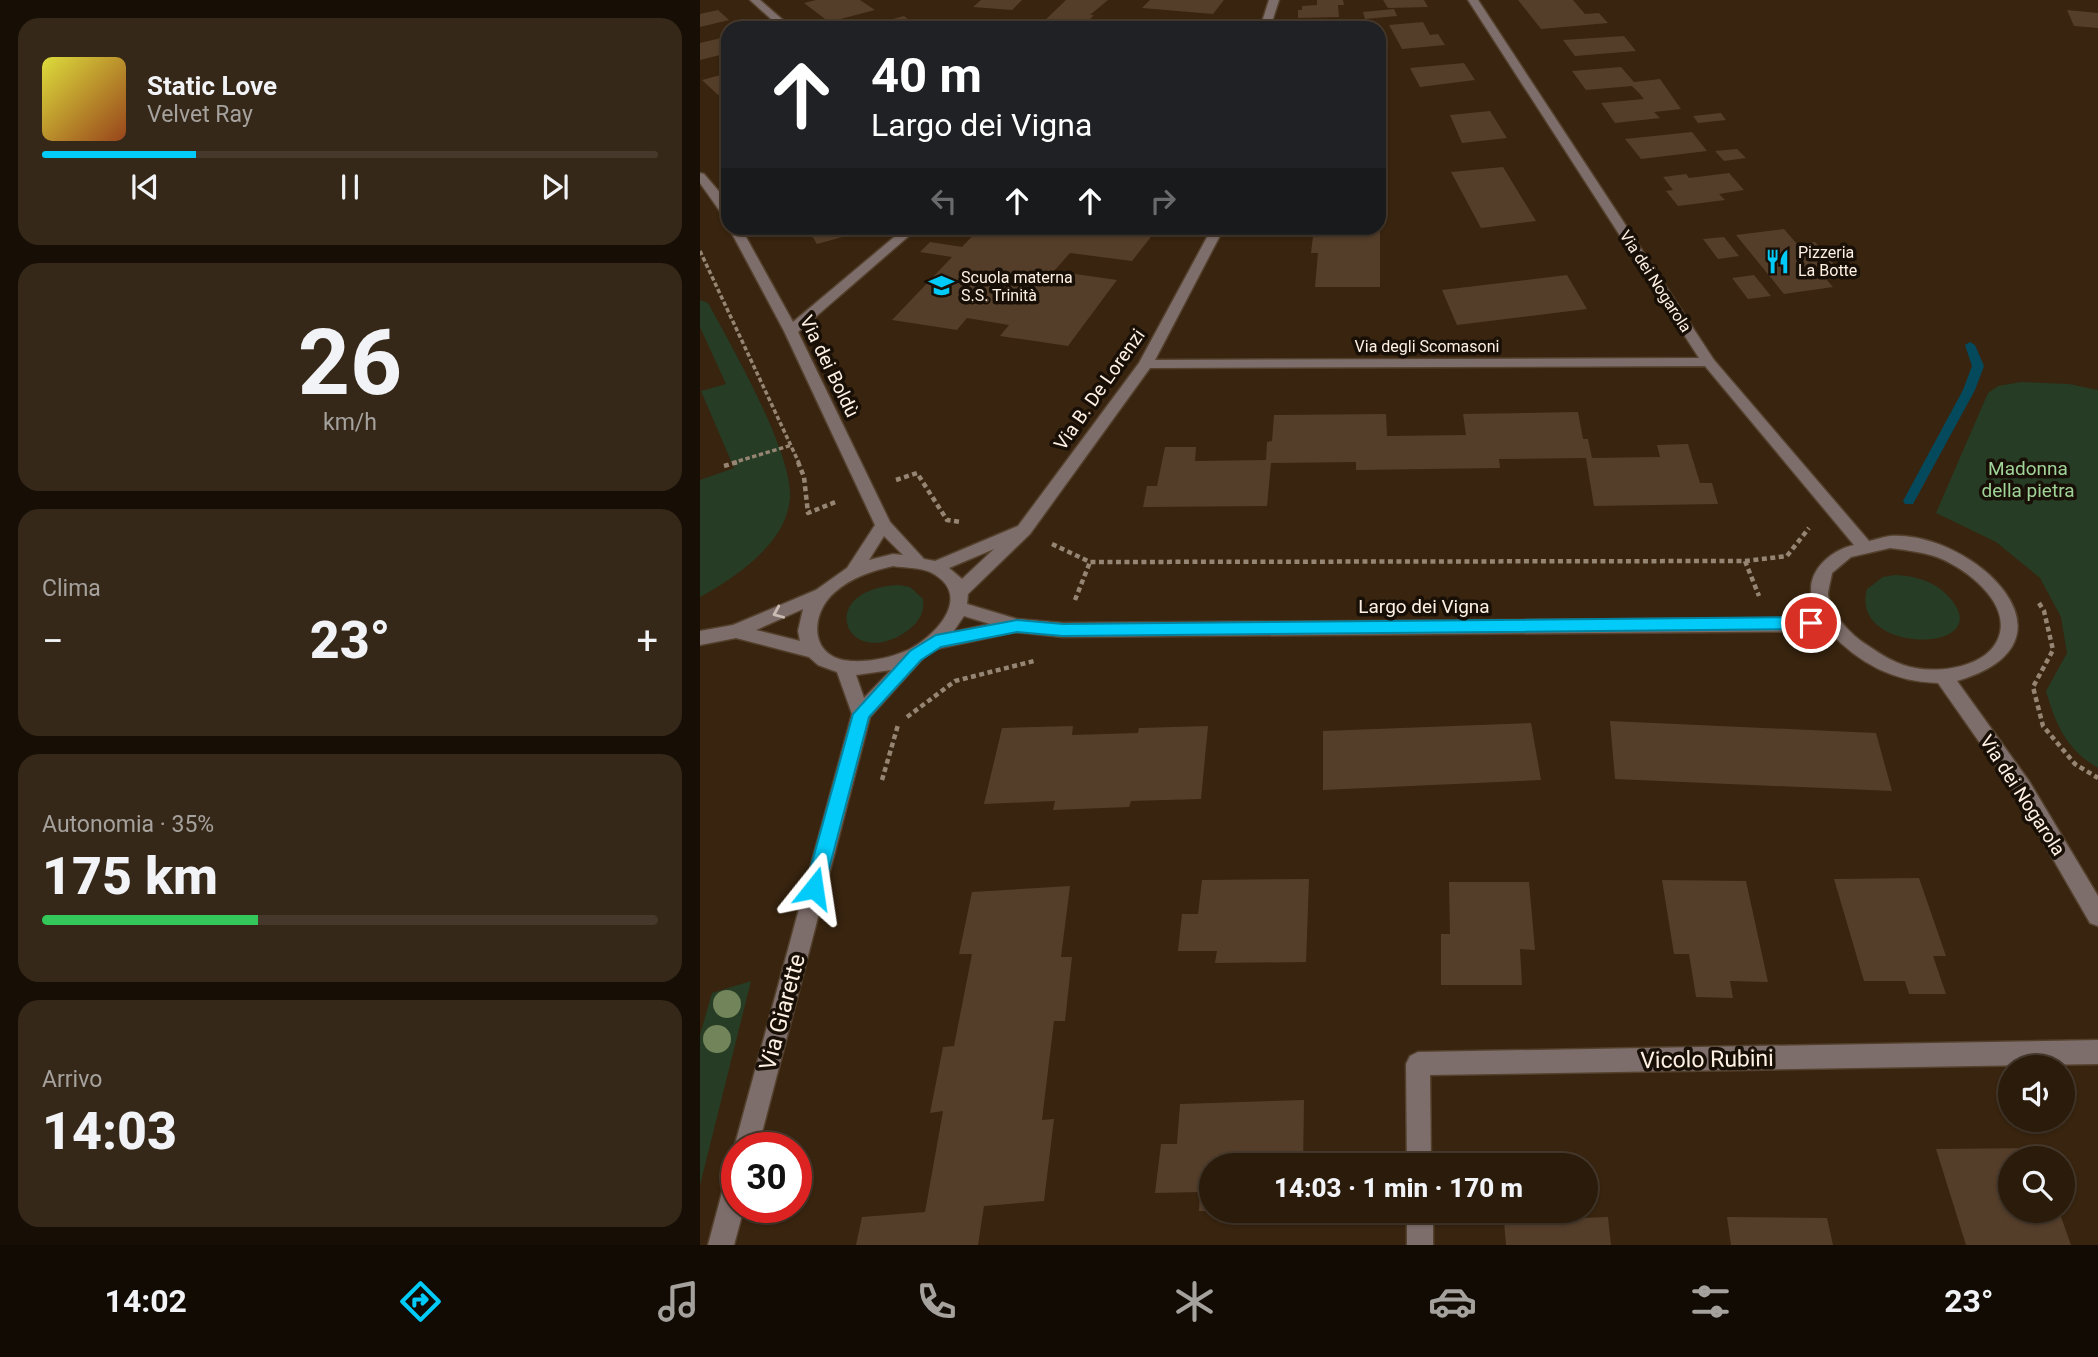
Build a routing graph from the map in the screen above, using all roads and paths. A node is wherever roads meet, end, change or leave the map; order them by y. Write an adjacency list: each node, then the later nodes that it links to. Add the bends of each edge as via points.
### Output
1 (755, 0): 4 (street)
2 (1274, 0): 5 (street)
3 (1474, 0): 14 (street, Via dei Nogarola)
4 (779, 21)
5 (1267, 21)
6 (700, 176): 7 (street)
7 (721, 201)
8 (739, 235): 13 (street, Via dei Boldù)
9 (904, 235): 13 (street)
10 (1214, 235): 15 (street, Via B. De Lorenzi)
11 (700, 251): 12 (path)
12 (701, 257): 16 (path)
13 (791, 331): 21 (street, Via dei Boldù)
14 (1709, 362): 15 (street, Via degli Scomasoni); 20 (street, Via dei Nogarola)
15 (1146, 364): 22 (street, Via B. De Lorenzi)
16 (792, 445): 17 (path); 19 (path, via 804,477)
17 (724, 466)
18 (917, 473): 22 (path, via 947,520 990,526 1002,523)
19 (808, 513)
20 (1837, 514): 22 (path, via 1804,531 1787,556 1745,561 1090,562); 23 (street, Via dei Nogarola)
21 (883, 526): 24 (street, Via dei Boldù); 26 (street)
22 (1024, 530): 25 (street); 28 (street, Via B. De Lorenzi)
23 (1862, 544): 30 (street, via 1826,566 1820,583 1821,603); 39 (street, via 1890,542 1952,557 1998,595 2009,629 1997,659 1974,671)
24 (917, 561): 25 (street); 26 (street, via 892,560)
25 (938, 566): 28 (street, via 953,578)
26 (853, 572): 27 (street)
27 (820, 595): 33 (street, one-way to 33); 36 (street, via 805,624)
28 (959, 600): 31 (street, Largo dei Vigna); 35 (street, via 951,626)
29 (2038, 601): 41 (path, via 2053,650 2033,687 2043,726 2075,764)
30 (1831, 624): 32 (street, Largo dei Vigna); 39 (street, via 1851,645 1879,662 1911,673)
31 (1017, 626): 32 (street, Largo dei Vigna); 35 (street, Largo dei Vigna)
32 (1063, 630): 42 (path, via 1058,655 955,681 898,723)
33 (736, 631): 34 (street); 36 (street)
34 (700, 638)
35 (936, 642): 37 (street)
36 (813, 651): 38 (street)
37 (916, 655): 38 (street, via 891,665); 40 (street, Via Giarette)
38 (844, 668): 40 (street)
39 (1944, 677): 43 (street, Via dei Nogarola, via 2022,787)
40 (861, 714): 45 (street, Via Giarette)
41 (2098, 778)
42 (883, 780)
43 (2098, 916)
44 (2098, 1052): 46 (street, Vicolo Rubini, via 1418,1063)
45 (750, 1132)
46 (1419, 1153)
47 (727, 1223): 49 (street)
48 (1420, 1223): 50 (street)
49 (721, 1245)
50 (1420, 1245)

